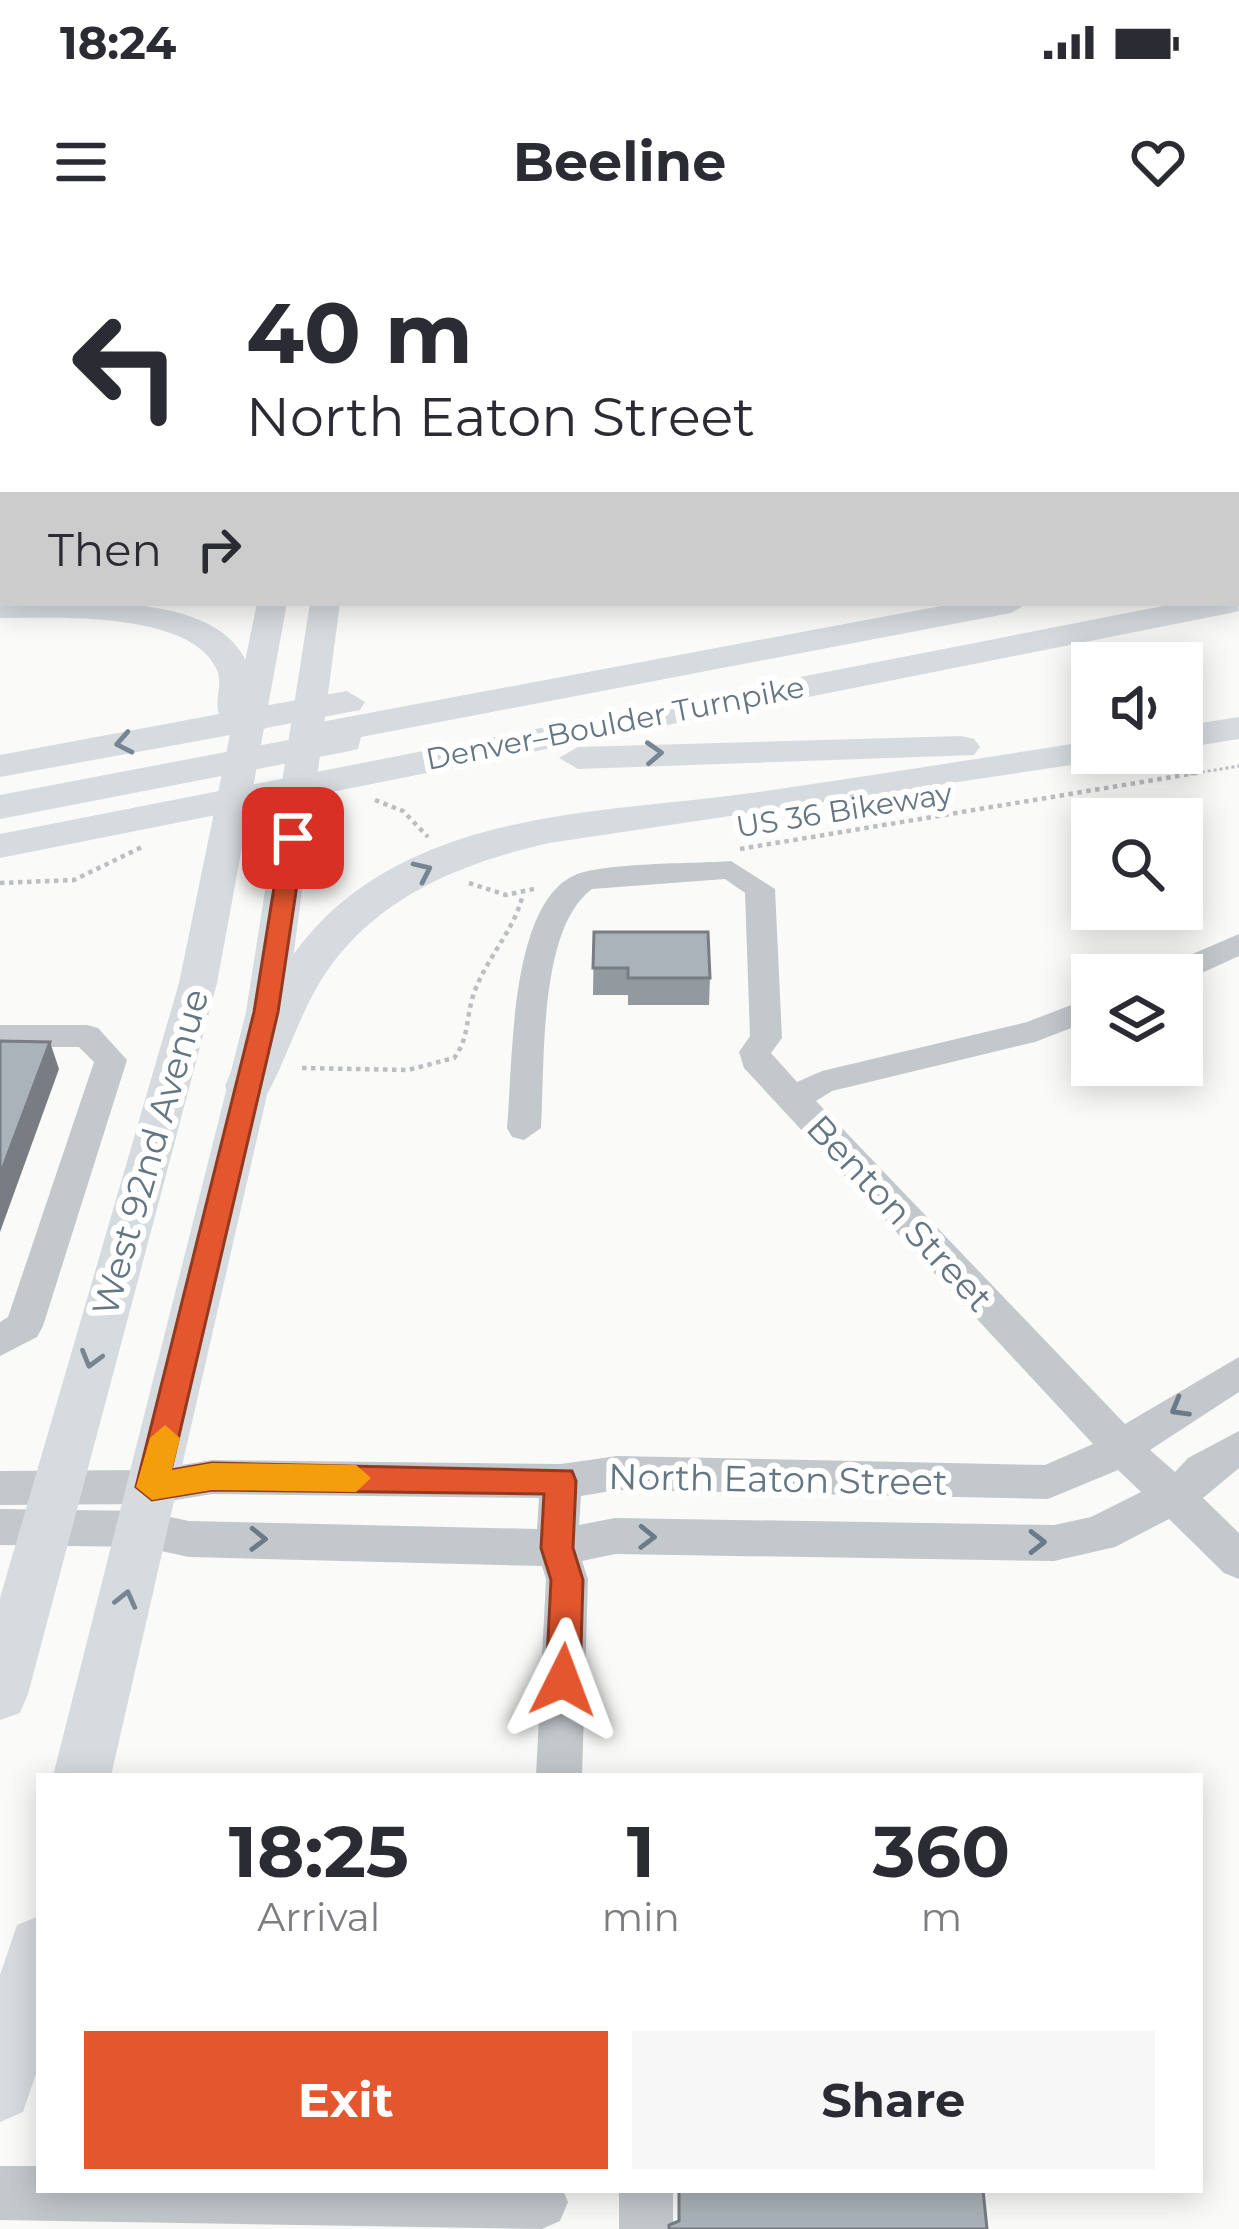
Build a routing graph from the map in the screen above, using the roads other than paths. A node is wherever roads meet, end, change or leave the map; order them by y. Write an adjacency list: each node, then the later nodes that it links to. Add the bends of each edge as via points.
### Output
1 (271, 606): 9 (main road, West 92nd Avenue)
2 (325, 606): 24 (main road, West 92nd Avenue, via 273,975)
3 (804, 606): 14 (highway, one-way to 14, via 585,658)
4 (995, 606): 15 (highway, Denver–Boulder Turnpike)
5 (1054, 606): 16 (highway)
6 (1158, 606): 18 (highway)
7 (1215, 606): 17 (highway, Denver–Boulder Turnpike)
8 (0, 608): 9 (highway, via 181,624 223,650)
9 (246, 709): 35 (main road, West 92nd Avenue, one-way to 35, via 184,1036)
10 (1239, 728): 11 (highway)
11 (1203, 733)
12 (1071, 743): 17 (highway, one-way to 12, via 585,758)
13 (1071, 755): 24 (highway, one-way to 13, via 287,998 326,940 380,895 453,858 549,832)
14 (0, 766)
15 (0, 795)
16 (0, 808)
17 (132, 820): 19 (highway, Denver–Boulder Turnpike)
18 (0, 830)
19 (0, 846)
20 (1239, 944): 21 (street)
21 (1203, 960)
22 (1071, 1016): 25 (street, Benton Street, via 822,1082)
23 (0, 1036): 27 (street, via 87,1036 111,1060 24,1326)
24 (248, 1086): 34 (main road, West 92nd Avenue)
25 (794, 1099): 26 (street, via 756,1060 766,1038 760,889 731,870 585,881 562,896 537,963); 30 (street, Benton Street)
26 (524, 1128)
27 (0, 1341)
28 (1239, 1372): 30 (street, North Eaton Street, one-way to 30)
29 (1239, 1448): 33 (street, North Eaton Street, via 1202,1470)
30 (1123, 1449): 31 (street, North Eaton Street, via 1048,1482 622,1473); 33 (street, Benton Street)
31 (561, 1481): 34 (street, North Eaton Street, via 212,1477); 36 (street)
32 (0, 1488): 35 (street, North Eaton Street)
33 (1177, 1499): 36 (street, North Eaton Street, one-way to 33, via 615,1536 1054,1543 1100,1534); 37 (street, Benton Street)
34 (147, 1508): 35 (street, North Eaton Street); 36 (street, North Eaton Street, one-way to 36, via 189,1539); 39 (main road, West 92nd Avenue, one-way to 34)
35 (33, 1514): 38 (main road, West 92nd Avenue, via 37,1575)
36 (557, 1548): 40 (street, via 567,1580)
37 (1239, 1560)
38 (0, 1694)
39 (83, 1773)
40 (559, 1773)
41 (36, 1958): 42 (main road)
42 (0, 2089)
43 (0, 2193): 45 (street)
44 (646, 2193): 46 (street)
45 (541, 2207)
46 (646, 2229)

